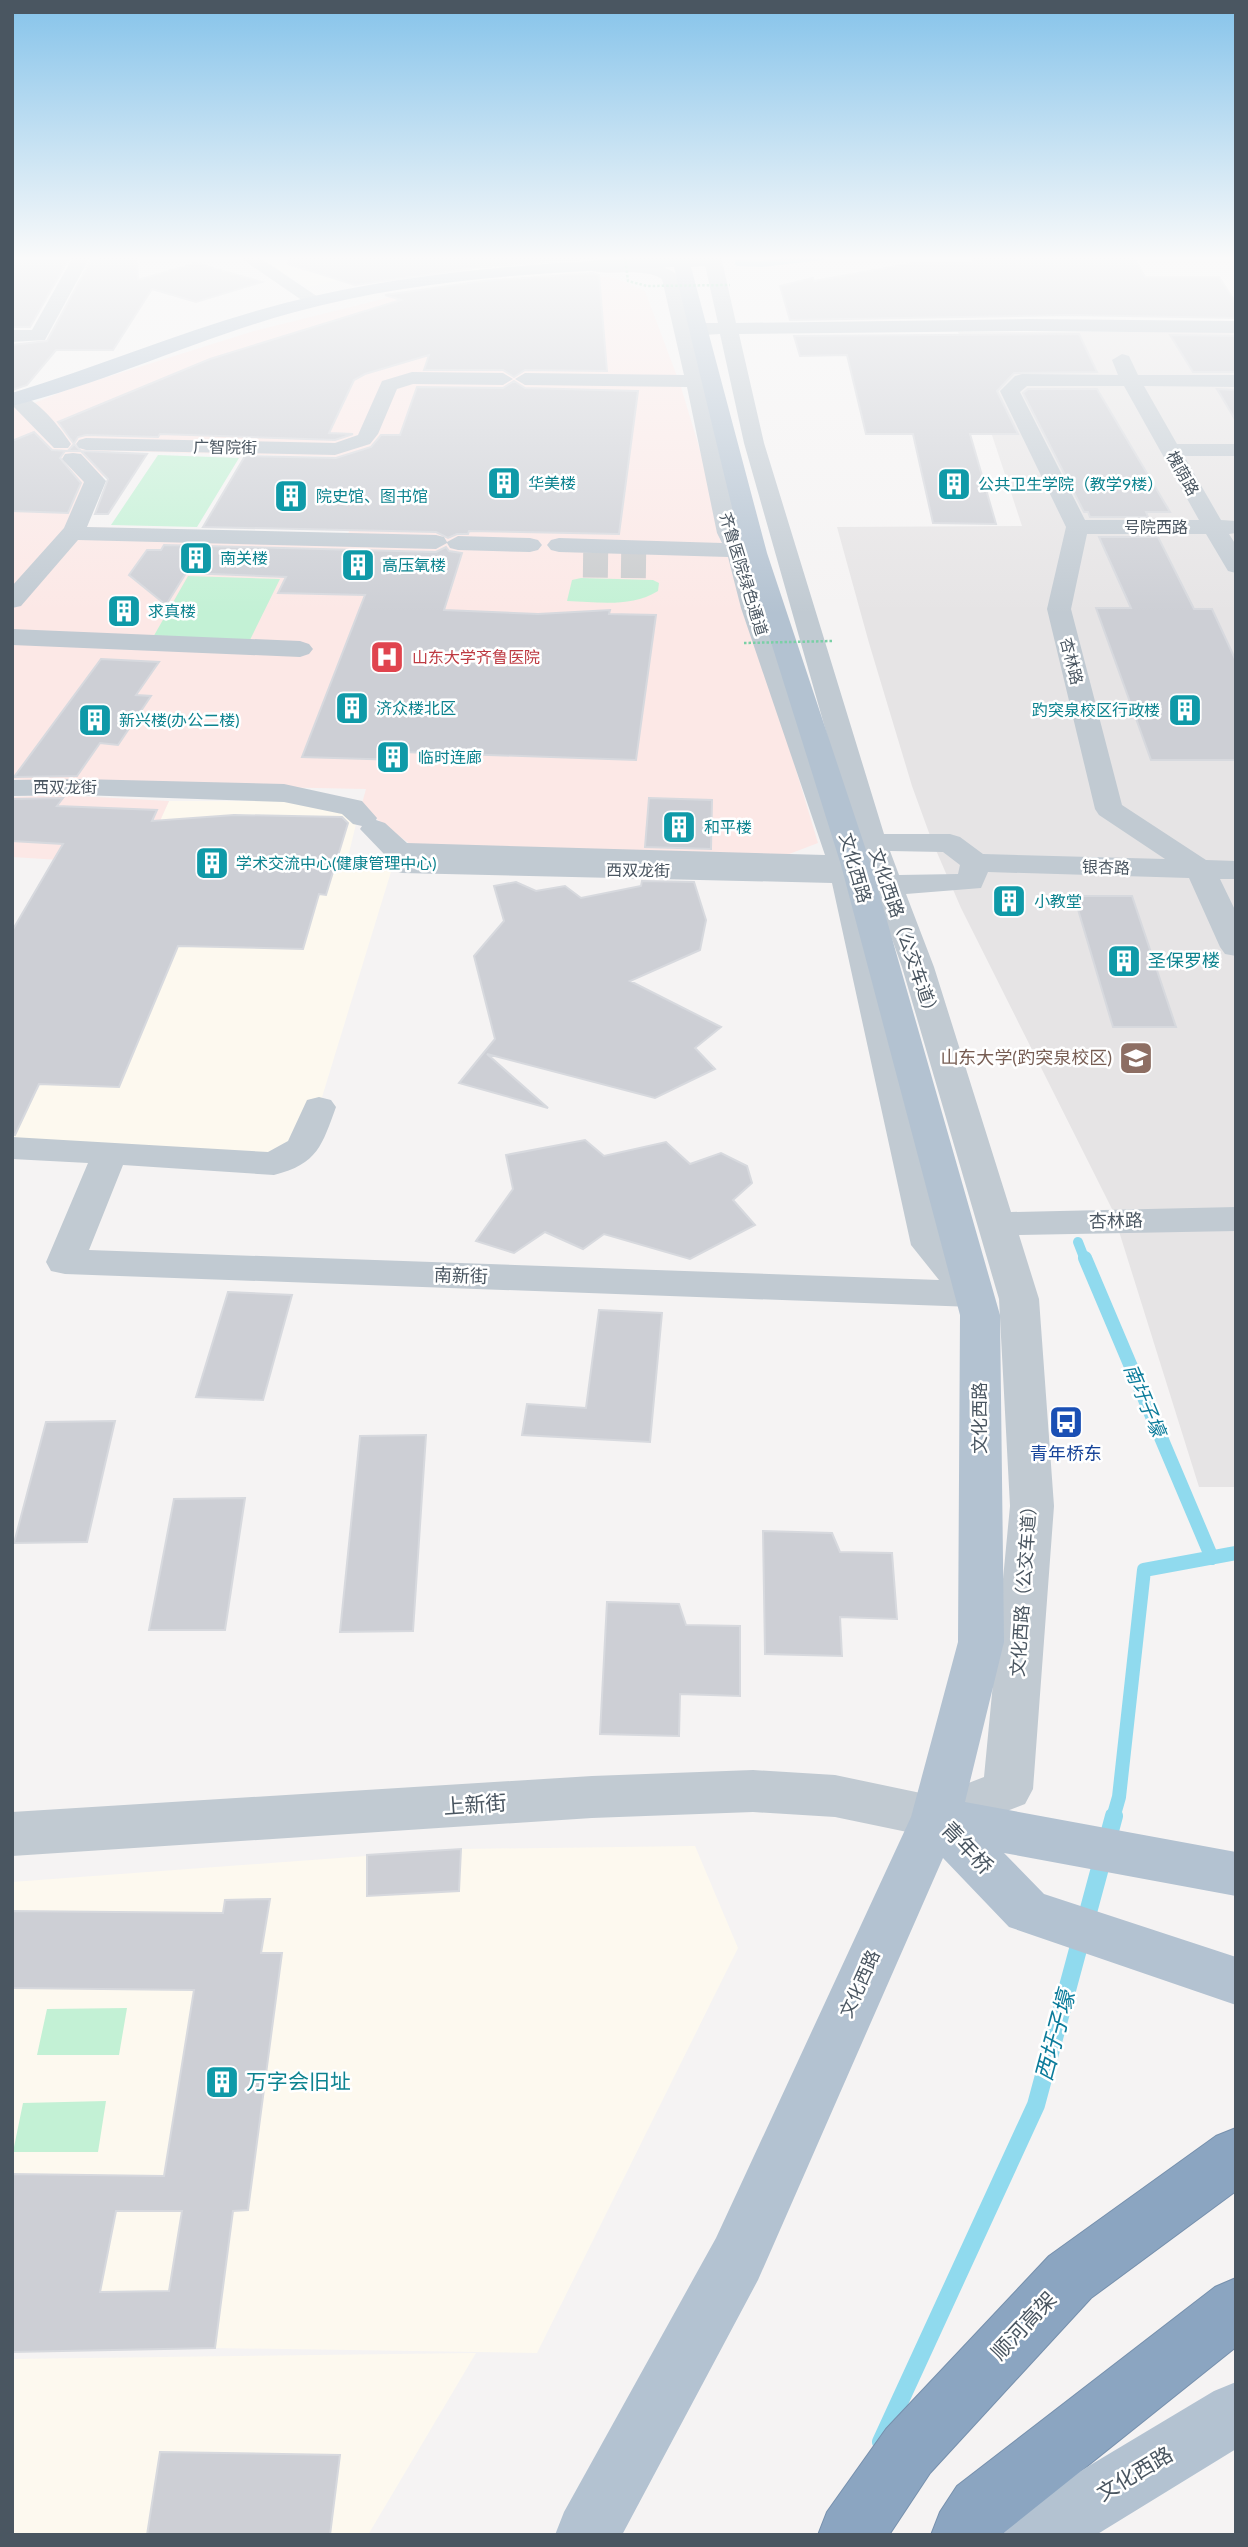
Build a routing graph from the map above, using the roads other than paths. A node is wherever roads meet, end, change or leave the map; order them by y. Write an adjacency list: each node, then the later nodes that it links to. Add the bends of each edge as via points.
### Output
1 (72, 376): 12 (main road)
2 (89, 376): 12 (main road)
3 (695, 376): 11 (street, 齐鲁医院绿色通道)
4 (709, 376): 30 (main road, 文化西路, via 755,553)
5 (743, 376): 30 (street, 文化西路（公交车道）, via 754,443)
6 (1128, 376): 9 (street, 槐荫路)
7 (503, 379): 13 (street, 广智院街, via 398,381 389,385 365,437 335,449)
8 (525, 379): 11 (street)
9 (1130, 380): 10 (street); 14 (street, 槐荫路); 16 (street, via 1022,380 1010,390)
10 (1236, 380)
11 (696, 381): 21 (street, 齐鲁医院绿色通道, via 728,533)
12 (14, 398): 13 (street, via 29,405 47,432)
13 (73, 449): 18 (street, via 95,481)
14 (1170, 450): 15 (street); 17 (street, 槐荫路)
15 (1236, 450)
16 (1077, 527): 17 (street, 号院西路); 31 (street, 杏林路, via 1059,609 1109,809)
17 (1224, 527): 23 (street, 槐荫路)
18 (71, 533): 19 (street); 24 (street)
19 (530, 545)
20 (559, 545): 21 (street)
21 (741, 559): 22 (street); 30 (street, 齐鲁医院绿色通道, via 753,608)
22 (657, 566)
23 (1236, 566)
24 (12, 601)
25 (12, 637): 26 (street)
26 (300, 649)
27 (12, 788): 30 (street, 西双龙街, via 284,793 352,807 399,852 402,864)
28 (1236, 852): 31 (street)
29 (979, 863): 30 (street, via 950,843); 30 (street, via 970,882); 31 (street, 银杏路)
30 (870, 867): 38 (street, 文化西路（公交车道）, via 918,967); 39 (main road, 文化西路)
31 (1201, 870): 32 (street, 银杏路); 33 (street)
32 (1236, 870)
33 (1236, 947)
34 (319, 1107): 36 (street, via 303,1147 274,1164)
35 (12, 1148): 36 (street)
36 (110, 1153): 39 (street, 南新街, via 65,1262)
37 (1236, 1219): 38 (street, 杏林路)
38 (996, 1224): 40 (street, 文化西路（公交车道）, via 1019,1299 1031,1506 1008,1789)
39 (973, 1294): 40 (main road, 文化西路, via 980,1315 981,1642)
40 (936, 1817): 41 (street, 上新街, via 835,1796 753,1791); 42 (main road, 青年桥); 43 (main road, 青年桥, via 1027,1911); 47 (main road, 文化西路, via 737,2259)
41 (12, 1834)
42 (1236, 1874)
43 (1236, 1981)
44 (1236, 2157): 48 (highway, 顺河高架, via 1070,2277 908,2451)
45 (1236, 2308): 49 (highway, via 980,2509)
46 (1236, 2413): 50 (main road, 文化西路)
47 (587, 2535)
48 (850, 2535)
49 (963, 2535)
50 (1035, 2535)

